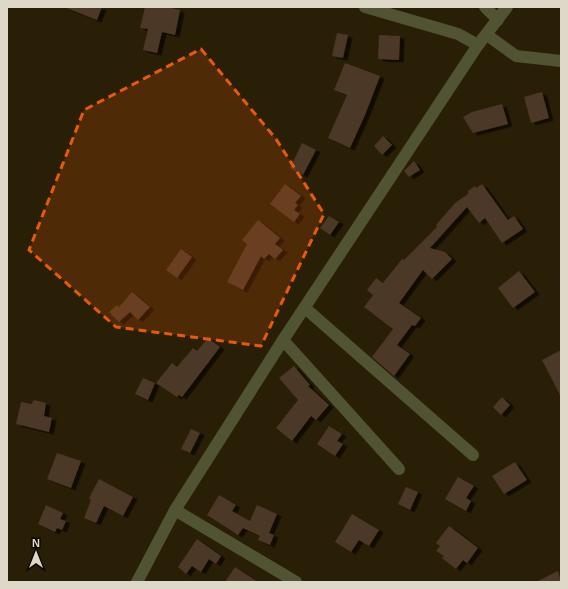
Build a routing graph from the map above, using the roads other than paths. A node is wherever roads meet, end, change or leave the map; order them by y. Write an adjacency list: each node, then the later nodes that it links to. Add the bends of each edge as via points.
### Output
1 (365, 7): 6 (street, via 458,34)
2 (485, 7): 4 (street)
3 (507, 7): 4 (street)
4 (498, 20): 5 (street)
5 (487, 35): 6 (street); 7 (street, via 516,56)
6 (478, 45): 8 (street)
7 (561, 62)
8 (304, 308): 9 (street); 10 (street)
9 (284, 340): 11 (street); 12 (street)
10 (473, 455)
11 (399, 469)
12 (175, 510): 13 (street); 14 (street)
13 (137, 582)
14 (296, 582)

